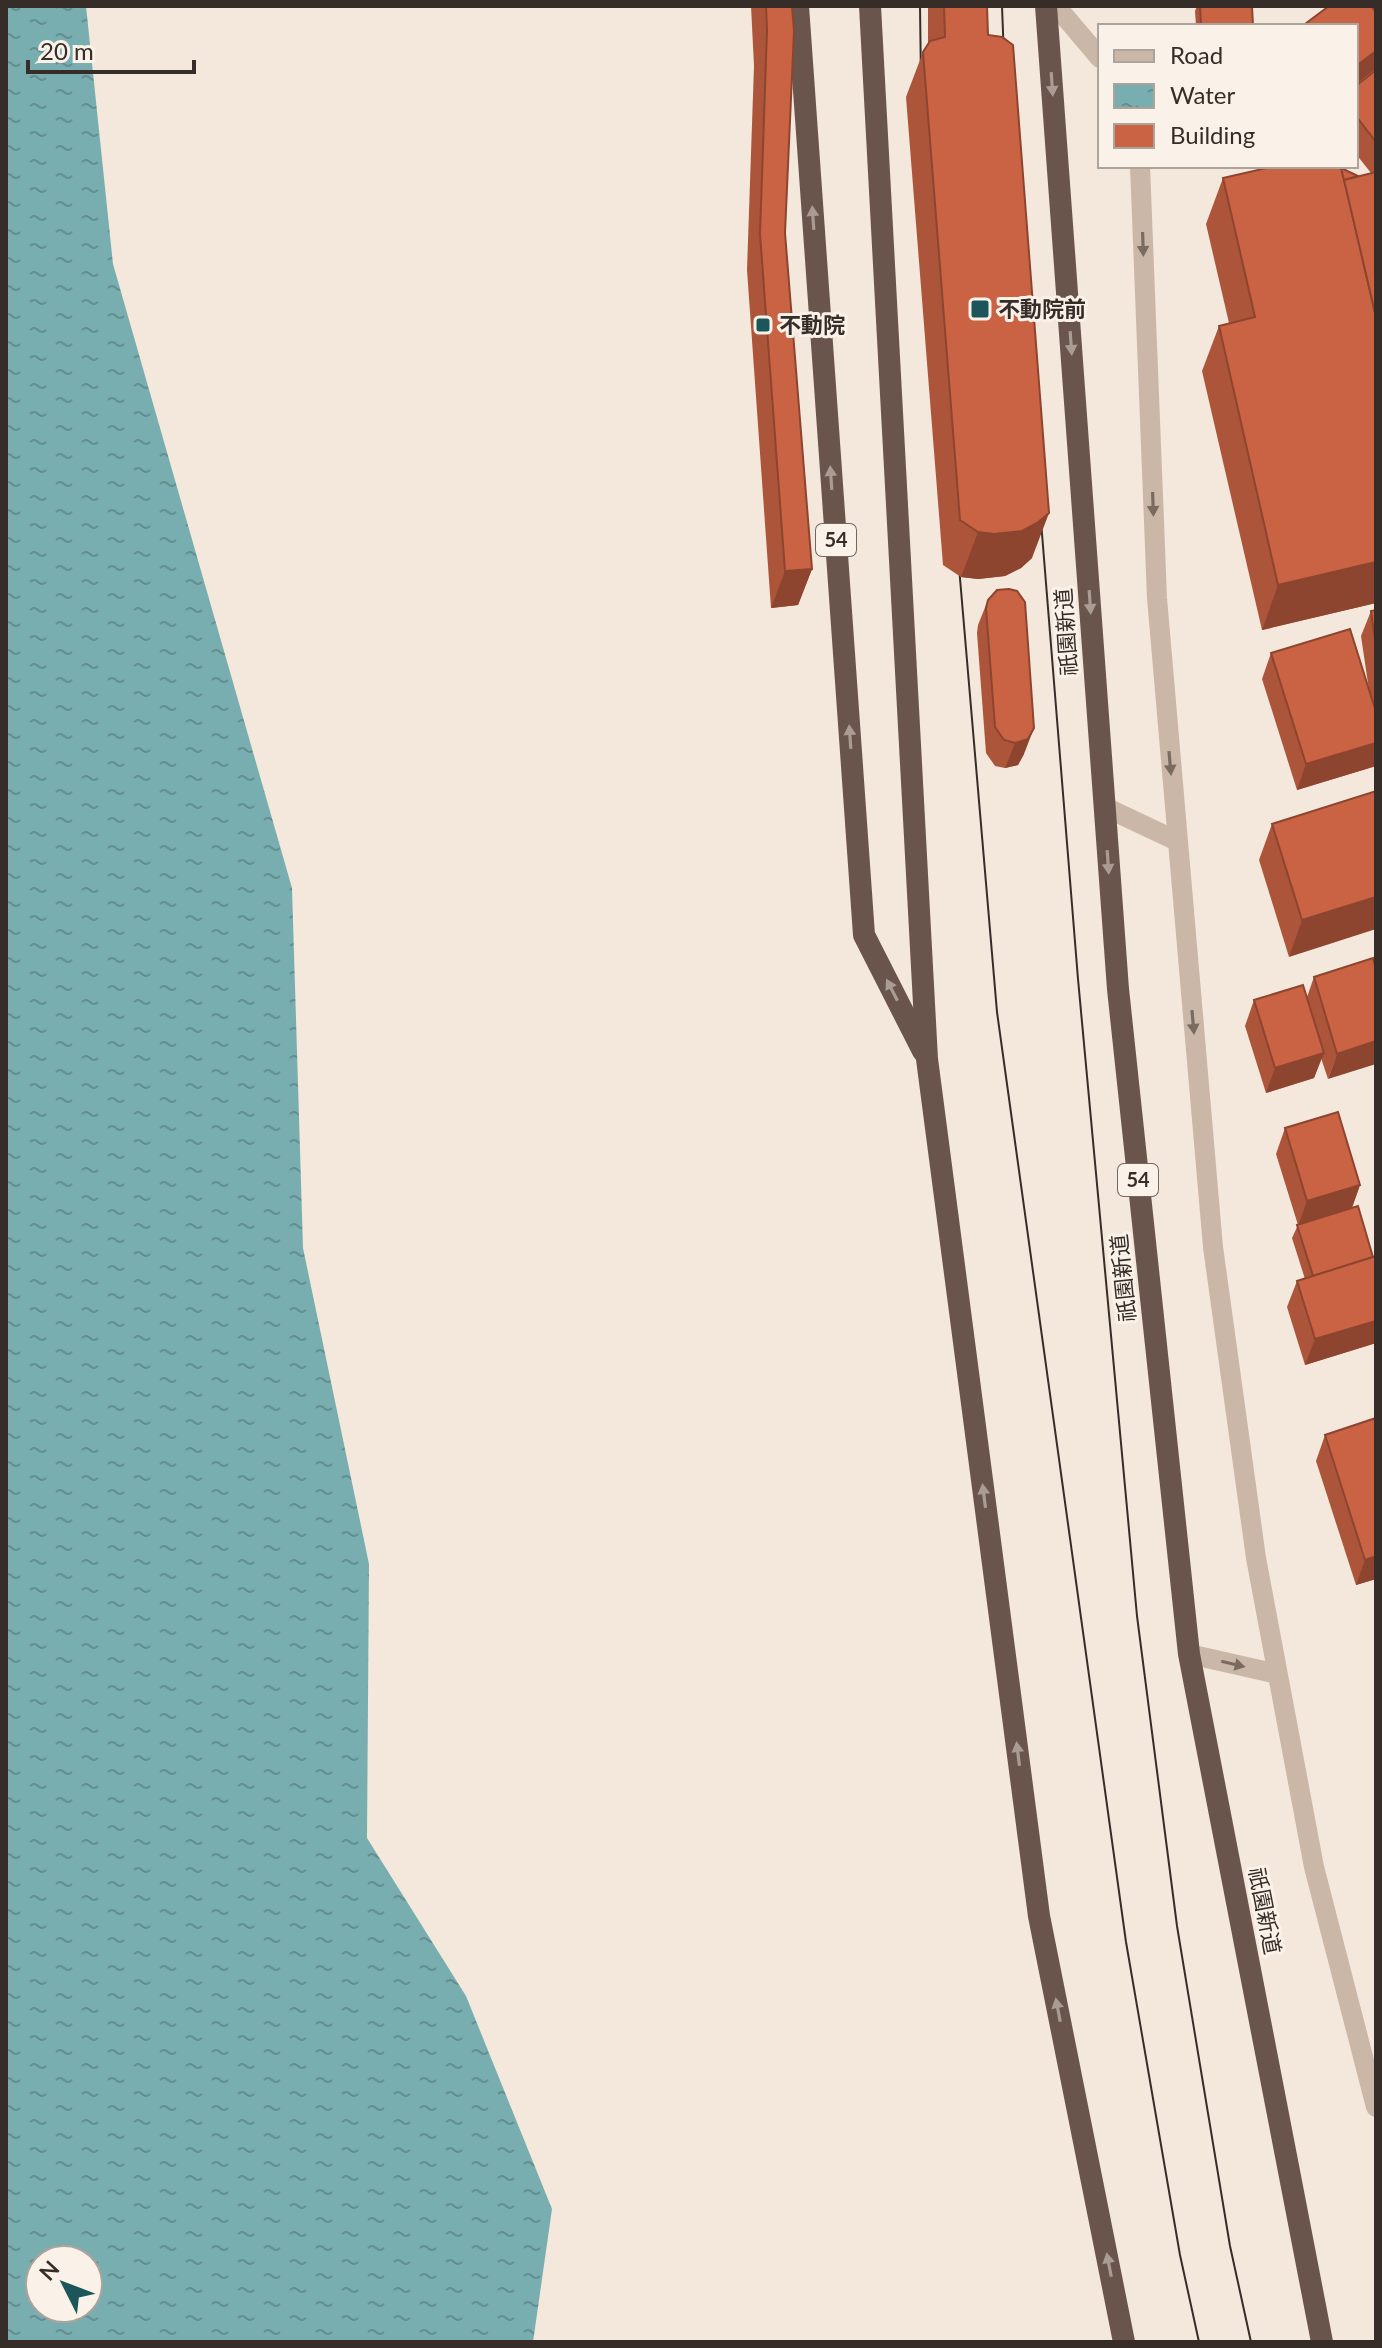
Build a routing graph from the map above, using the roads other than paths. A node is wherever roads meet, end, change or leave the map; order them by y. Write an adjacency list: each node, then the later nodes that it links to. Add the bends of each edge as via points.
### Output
1 (798, 6): 9 (highway, 54, one-way to 1, via 864,935)
2 (870, 6): 9 (highway, 54)
3 (1046, 6): 7 (highway, 祇園新道 / 54, one-way to 7)
4 (1056, 6): 5 (street)
5 (1098, 56)
6 (1140, 168): 8 (street, one-way to 8, via 1157,598)
7 (1105, 807): 8 (street); 10 (highway, 祇園新道 / 54, one-way to 10, via 1118,989)
8 (1177, 841): 11 (street, one-way to 11, via 1213,1247)
9 (927, 1059): 13 (highway, 54, one-way to 9, via 1039,1916)
10 (1189, 1654): 11 (street, one-way to 11); 14 (highway, 祇園新道 / 54)
11 (1277, 1674): 12 (street, via 1314,1867)
12 (1376, 2107)
13 (1124, 2342)
14 (1322, 2342)

